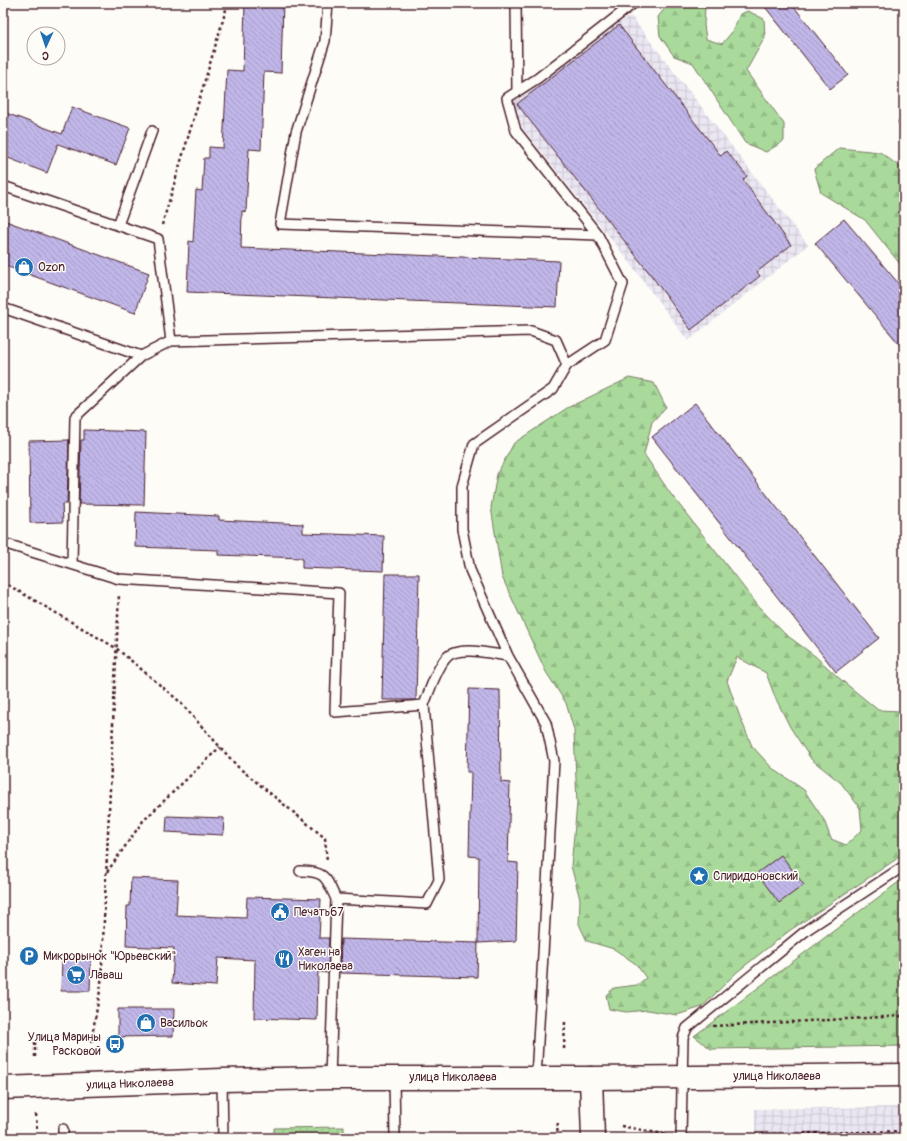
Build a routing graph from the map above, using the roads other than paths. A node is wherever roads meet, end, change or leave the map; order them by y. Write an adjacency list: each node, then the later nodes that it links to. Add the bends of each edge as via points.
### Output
1 (328, 3): 8 (lane, via 325,41 296,132 280,224)
2 (516, 3): 4 (lane)
3 (634, 3): 4 (lane)
4 (517, 92): 8 (lane, via 507,98 516,131)
5 (152, 131): 7 (lane)
6 (3, 186): 7 (lane)
7 (118, 225): 10 (lane, via 158,239)
8 (598, 235): 12 (lane, via 623,284 605,340)
9 (3, 308): 11 (lane)
10 (171, 340): 11 (lane); 12 (lane, via 531,331 556,340)
11 (141, 356): 14 (lane, via 75,417)
12 (567, 365): 15 (lane, via 553,389 474,444 462,486 462,529 470,570)
13 (3, 543): 14 (lane)
14 (72, 564): 16 (lane, via 119,578 338,593 335,712)
15 (508, 656): 16 (lane, via 468,651 447,656); 23 (lane, via 546,723 554,761)
16 (424, 705): 19 (lane, via 439,880 427,904)
17 (904, 866): 21 (lane, via 808,929 687,1028 683,1038)
18 (300, 871): 19 (lane, via 321,873)
19 (336, 899): 24 (lane)
20 (904, 1075): 21 (main road, улица Николаева)
21 (682, 1076): 25 (main road, улица Николаева); 28 (lane)
22 (394, 1077): 23 (main road, улица Николаева); 24 (main road, улица Николаева); 30 (lane)
23 (536, 1077): 25 (main road, улица Николаева)
24 (330, 1078): 26 (main road, улица Николаева)
25 (591, 1078): 31 (main road)
26 (222, 1080): 27 (main road, улица Николаева); 29 (lane)
27 (3, 1088)
28 (680, 1137)
29 (223, 1138)
30 (395, 1138)
31 (593, 1138)

